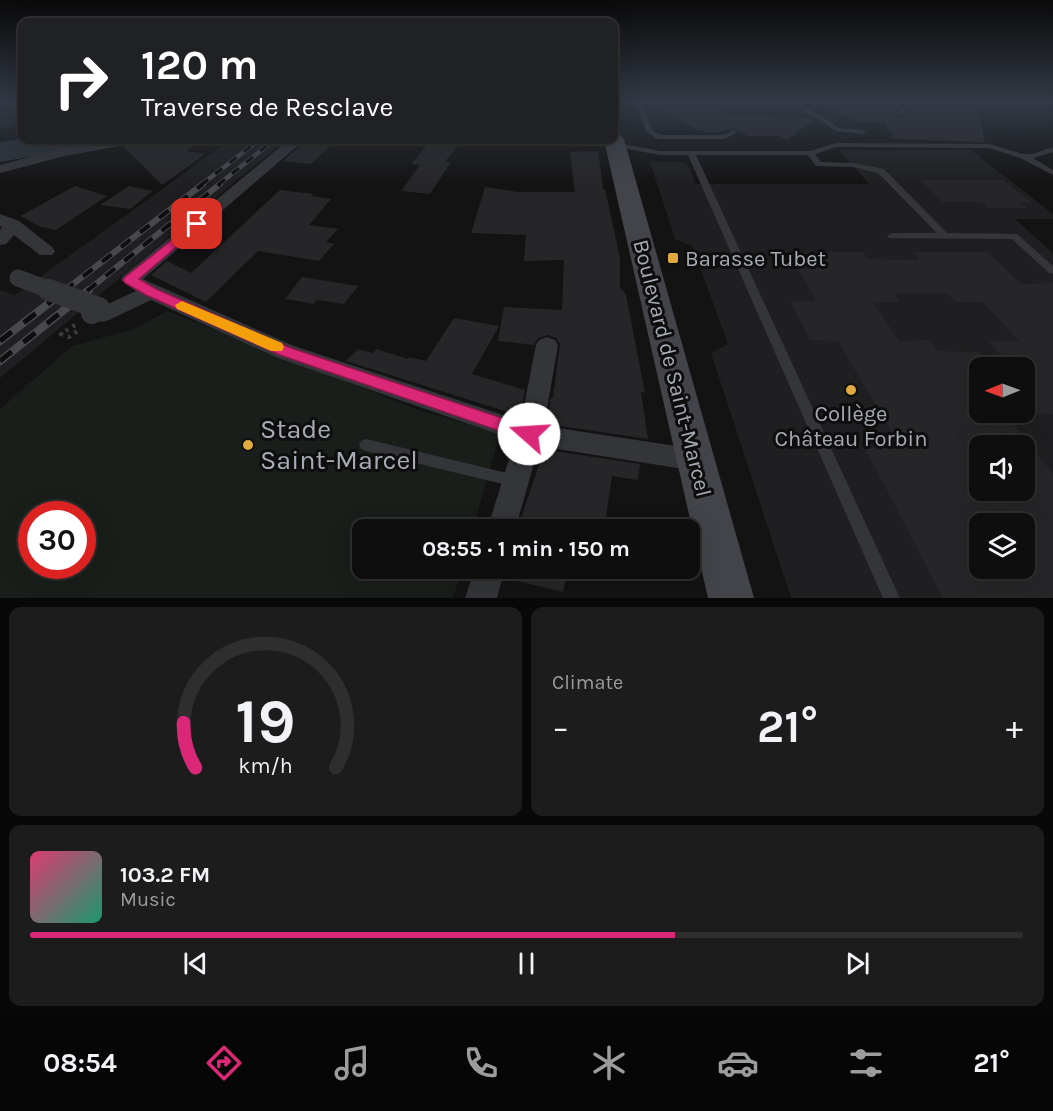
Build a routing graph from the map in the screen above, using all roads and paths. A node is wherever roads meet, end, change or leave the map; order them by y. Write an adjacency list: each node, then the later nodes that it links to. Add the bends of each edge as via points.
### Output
1 (649, 130): 3 (lane, via 660,137 725,137)
2 (837, 130): 4 (lane)
3 (734, 132)
4 (863, 132)
5 (108, 144): 13 (street)
6 (292, 144): 22 (street, via 130,280)
7 (1053, 149): 12 (lane)
8 (622, 152): 9 (lane); 9 (lane); 26 (street, Boulevard de Saint-Marcel)
9 (660, 153): 10 (lane)
10 (691, 153): 11 (lane); 32 (lane)
11 (810, 153): 12 (lane, via 836,145 964,145 989,146); 17 (lane, via 819,164 880,171)
12 (1023, 156): 14 (lane)
13 (0, 169)
14 (1053, 173)
15 (6, 222): 18 (street); 19 (street)
16 (892, 236): 17 (lane)
17 (945, 236): 20 (lane, via 1014,236)
18 (0, 240)
19 (46, 251)
20 (1053, 271)
21 (18, 278): 22 (street, bridge, via 99,308 97,314)
22 (151, 292): 24 (street, via 286,351)
23 (547, 345): 24 (street)
24 (529, 434): 26 (street); 27 (street)
25 (366, 445): 27 (lane)
26 (696, 460): 31 (street, Boulevard de Saint-Marcel)
27 (515, 482): 28 (street)
28 (504, 519)
29 (487, 579): 30 (street)
30 (481, 598)
31 (731, 598)
32 (892, 598)

